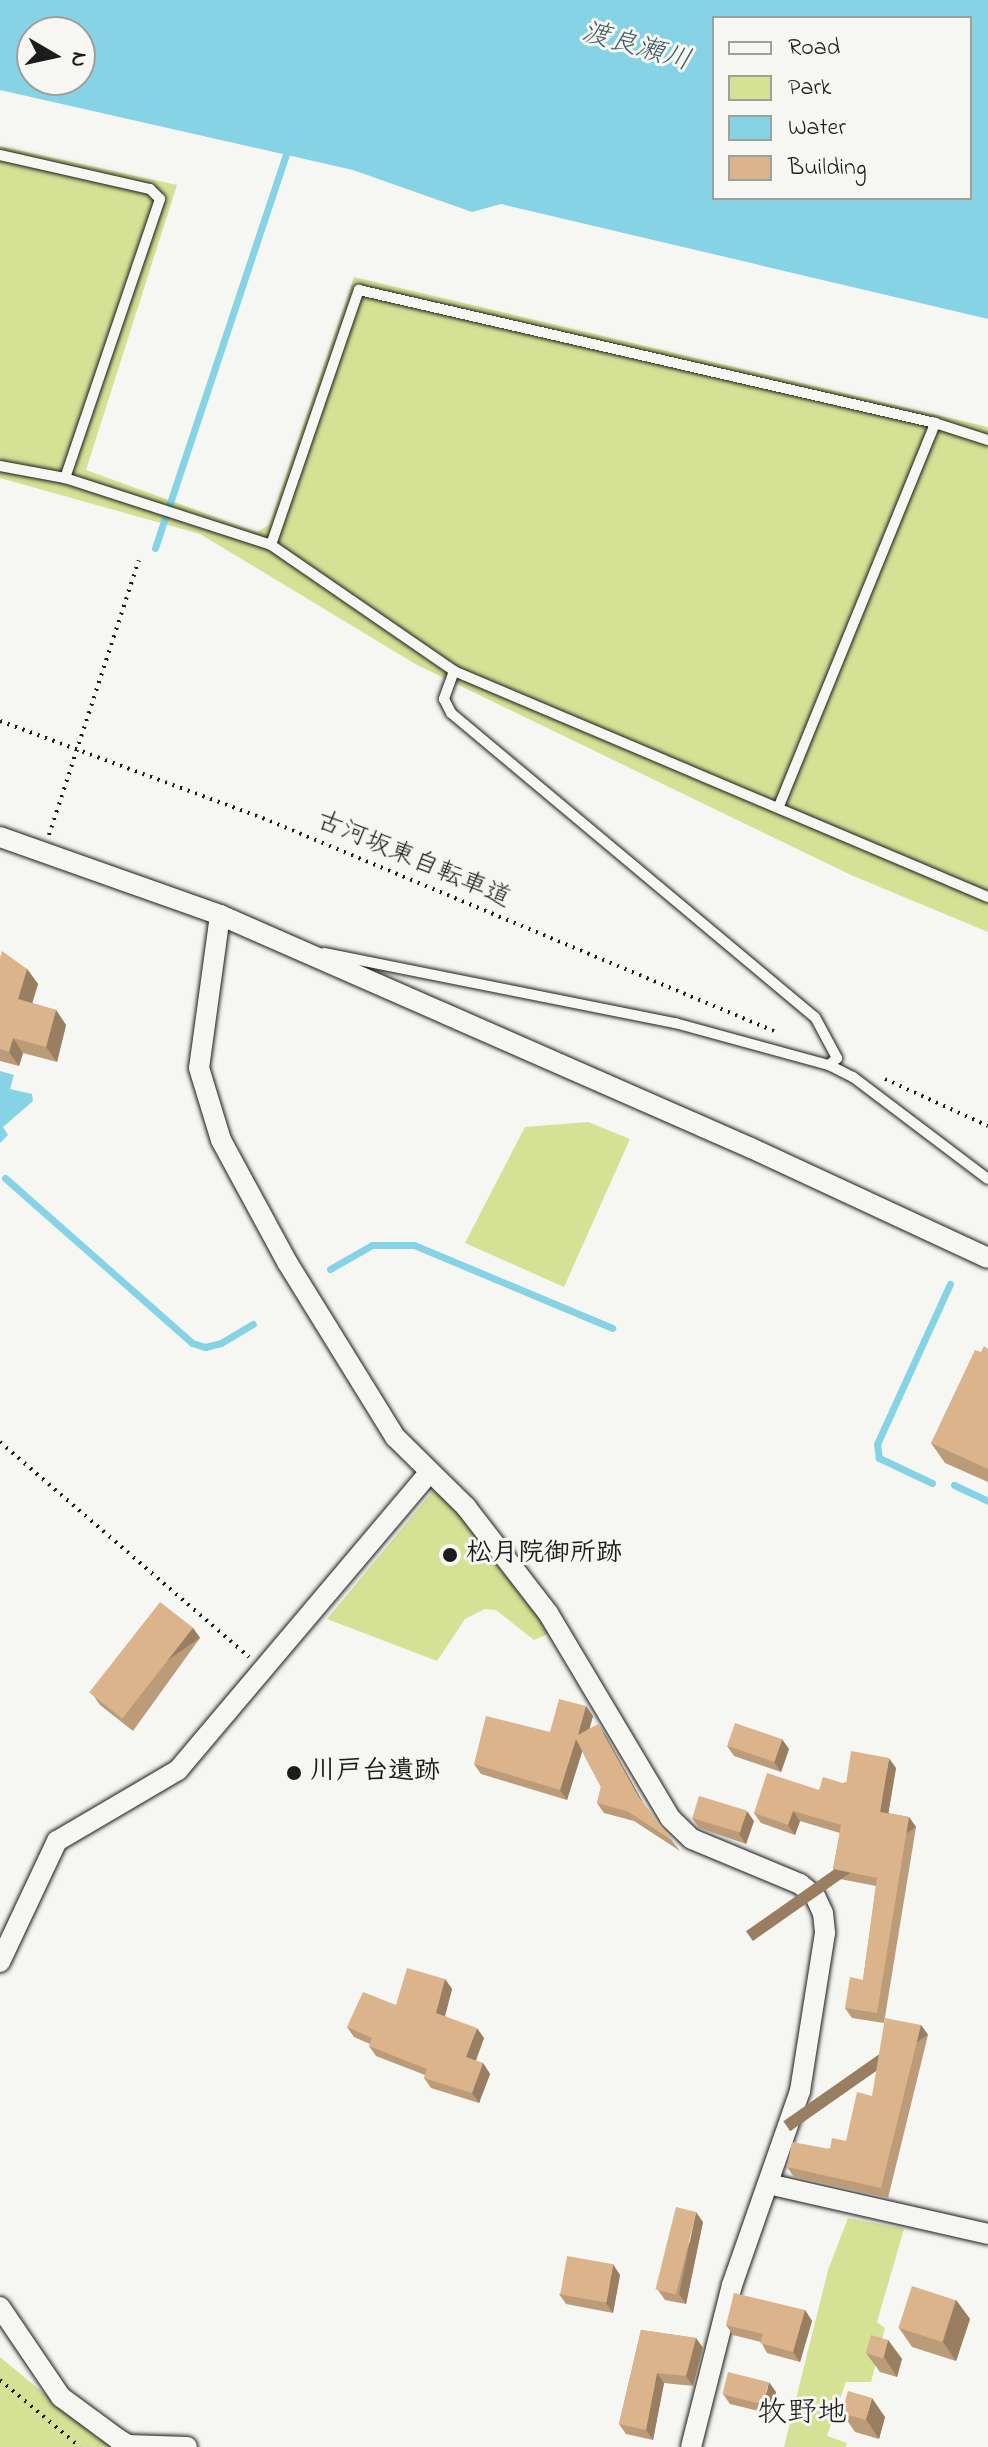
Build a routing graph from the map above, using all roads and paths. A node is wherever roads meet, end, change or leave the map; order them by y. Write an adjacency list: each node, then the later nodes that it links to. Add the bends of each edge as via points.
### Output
1 (0, 155): 5 (lane, via 150,189 160,199)
2 (935, 423): 3 (lane); 6 (lane, via 359,290); 11 (lane)
3 (988, 440)
4 (0, 466): 5 (lane)
5 (65, 478): 6 (lane)
6 (271, 545): 8 (lane)
7 (139, 560): 10 (path)
8 (454, 671): 11 (lane); 18 (lane, via 444,699 451,713 815,1017 837,1058)
9 (0, 721): 10 (path, 古河坂東自転車道)
10 (78, 747): 13 (path); 17 (path, 古河坂東自転車道, via 432,887)
11 (779, 806): 14 (lane)
12 (0, 837): 15 (street)
13 (46, 843)
14 (988, 897)
15 (220, 915): 16 (street); 24 (street, via 199,1036 206,1103 287,1262 395,1437)
16 (283, 943): 18 (lane, via 675,1023); 22 (street)
17 (780, 1034)
18 (829, 1065): 21 (lane, via 853,1077)
19 (871, 1073): 20 (path)
20 (988, 1126)
21 (988, 1179)
22 (988, 1258)
23 (0, 1442): 25 (path)
24 (428, 1474): 25 (street); 27 (street, via 466,1507 548,1613 670,1818 692,1839 800,1884 815,1896 825,1933 800,2091)
25 (266, 1670): 26 (street, via 178,1770 57,1841)
26 (0, 1962)
27 (768, 2184): 28 (street); 33 (street, via 732,2285)
28 (988, 2234)
29 (0, 2307): 32 (street, via 55,2390 118,2439 128,2445)
30 (0, 2380): 31 (path)
31 (80, 2447)
32 (187, 2447)
33 (691, 2447)

